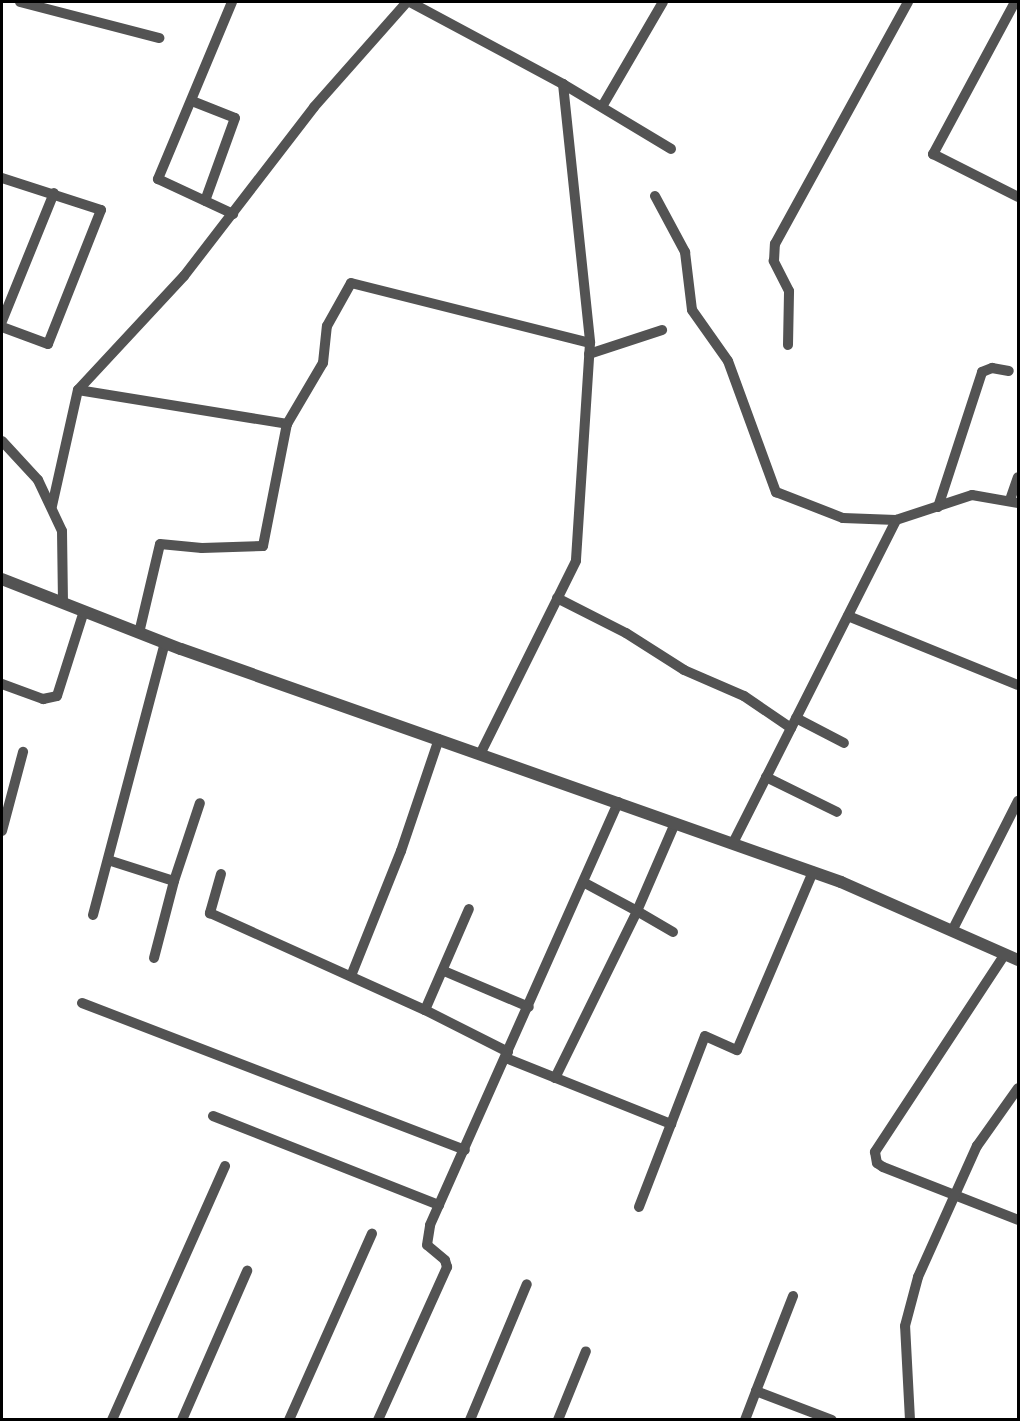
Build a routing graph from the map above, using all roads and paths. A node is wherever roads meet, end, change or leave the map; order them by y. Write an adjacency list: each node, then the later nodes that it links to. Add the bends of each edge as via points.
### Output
1 (20, 2): 7 (street)
2 (232, 2): 9 (street)
3 (408, 2): 8 (street); 17 (street, via 314,107)
4 (663, 2): 10 (street)
5 (908, 2): 21 (street, via 775,244 773,254 789,291 791,306)
6 (1015, 2): 15 (street, via 933,154)
7 (159, 38)
8 (562, 84): 10 (street); 22 (street)
9 (192, 101): 16 (street, via 235,117); 16 (street, via 158,179)
10 (603, 105): 11 (street)
11 (671, 149)
12 (2, 178): 13 (street)
13 (54, 194): 18 (street); 19 (street, via 101,210 48,344)
14 (655, 196): 31 (street, via 685,252 692,310 728,361 776,492 843,518)
15 (1018, 197)
16 (205, 201): 17 (street)
17 (233, 214): 24 (street, via 184,276)
18 (2, 321)
19 (2, 327)
20 (662, 330): 22 (street)
21 (788, 345)
22 (589, 348): 25 (street, via 351,283 327,326 324,363); 33 (street, via 576,561)
23 (1009, 371): 30 (street, via 992,368 982,372)
24 (78, 390): 25 (street); 29 (street)
25 (287, 424): 37 (street, via 264,546 202,549 160,544)
26 (2, 441): 29 (street, via 38,480)
27 (1018, 477): 28 (street)
28 (1014, 501): 30 (street, via 972,495)
29 (52, 506): 34 (street, via 62,531)
30 (938, 507): 31 (street)
31 (896, 520): 36 (street)
32 (2, 579): 34 (street)
33 (558, 598): 42 (street, via 626,633 684,670 744,696); 46 (street)
34 (63, 603): 35 (street)
35 (84, 611): 37 (street); 39 (street, via 57,696 43,699)
36 (848, 616): 40 (street); 41 (street)
37 (139, 633): 38 (street)
38 (165, 643): 43 (street); 55 (street)
39 (2, 684)
40 (1018, 685)
41 (796, 718): 42 (street); 44 (street)
42 (791, 728): 47 (street)
43 (439, 739): 46 (street); 69 (street, via 401,851)
44 (844, 743)
45 (23, 752): 53 (street)
46 (480, 754): 49 (street)
47 (766, 777): 51 (street); 54 (street)
48 (1018, 801): 63 (street)
49 (618, 802): 52 (street); 59 (street)
50 (200, 803): 58 (street)
51 (837, 812)
52 (675, 823): 54 (street); 61 (street)
53 (2, 829)
54 (733, 843): 56 (street)
55 (108, 860): 58 (street); 62 (street)
56 (813, 872): 63 (street); 77 (street, via 737,1050 705,1036)
57 (221, 874): 69 (street, via 210,913)
58 (174, 881): 66 (street)
59 (584, 882): 61 (street); 71 (street)
60 (469, 909): 68 (street)
61 (637, 911): 64 (street); 74 (street)
62 (93, 915)
63 (952, 931): 65 (street)
64 (673, 932)
65 (1005, 954): 67 (street); 80 (street, via 875,1152 877,1163 883,1167)
66 (154, 958)
67 (1018, 960)
68 (444, 971): 71 (street); 72 (street)
69 (351, 976): 72 (street)
70 (82, 1004): 78 (street)
71 (529, 1007): 73 (street)
72 (425, 1010): 73 (street)
73 (507, 1055): 74 (street); 78 (street)
74 (555, 1078): 77 (street)
75 (1018, 1088): 80 (street, via 977,1146)
76 (213, 1116): 81 (street)
77 (671, 1124): 82 (street)
78 (465, 1150): 81 (street)
79 (225, 1166): 90 (street)
80 (954, 1192): 83 (street); 98 (street, via 918,1278 905,1326)
81 (439, 1204): 93 (street, via 426,1236 427,1245 445,1260 447,1267)
82 (639, 1207)
83 (1018, 1220)
84 (372, 1234): 92 (street)
85 (247, 1271): 91 (street)
86 (527, 1284): 94 (street)
87 (793, 1296): 89 (street)
88 (586, 1351): 95 (street)
89 (756, 1391): 96 (street); 97 (street)
90 (112, 1419)
91 (182, 1419)
92 (289, 1419)
93 (378, 1419)
94 (470, 1419)
95 (558, 1419)
96 (745, 1419)
97 (832, 1419)
98 (910, 1419)

